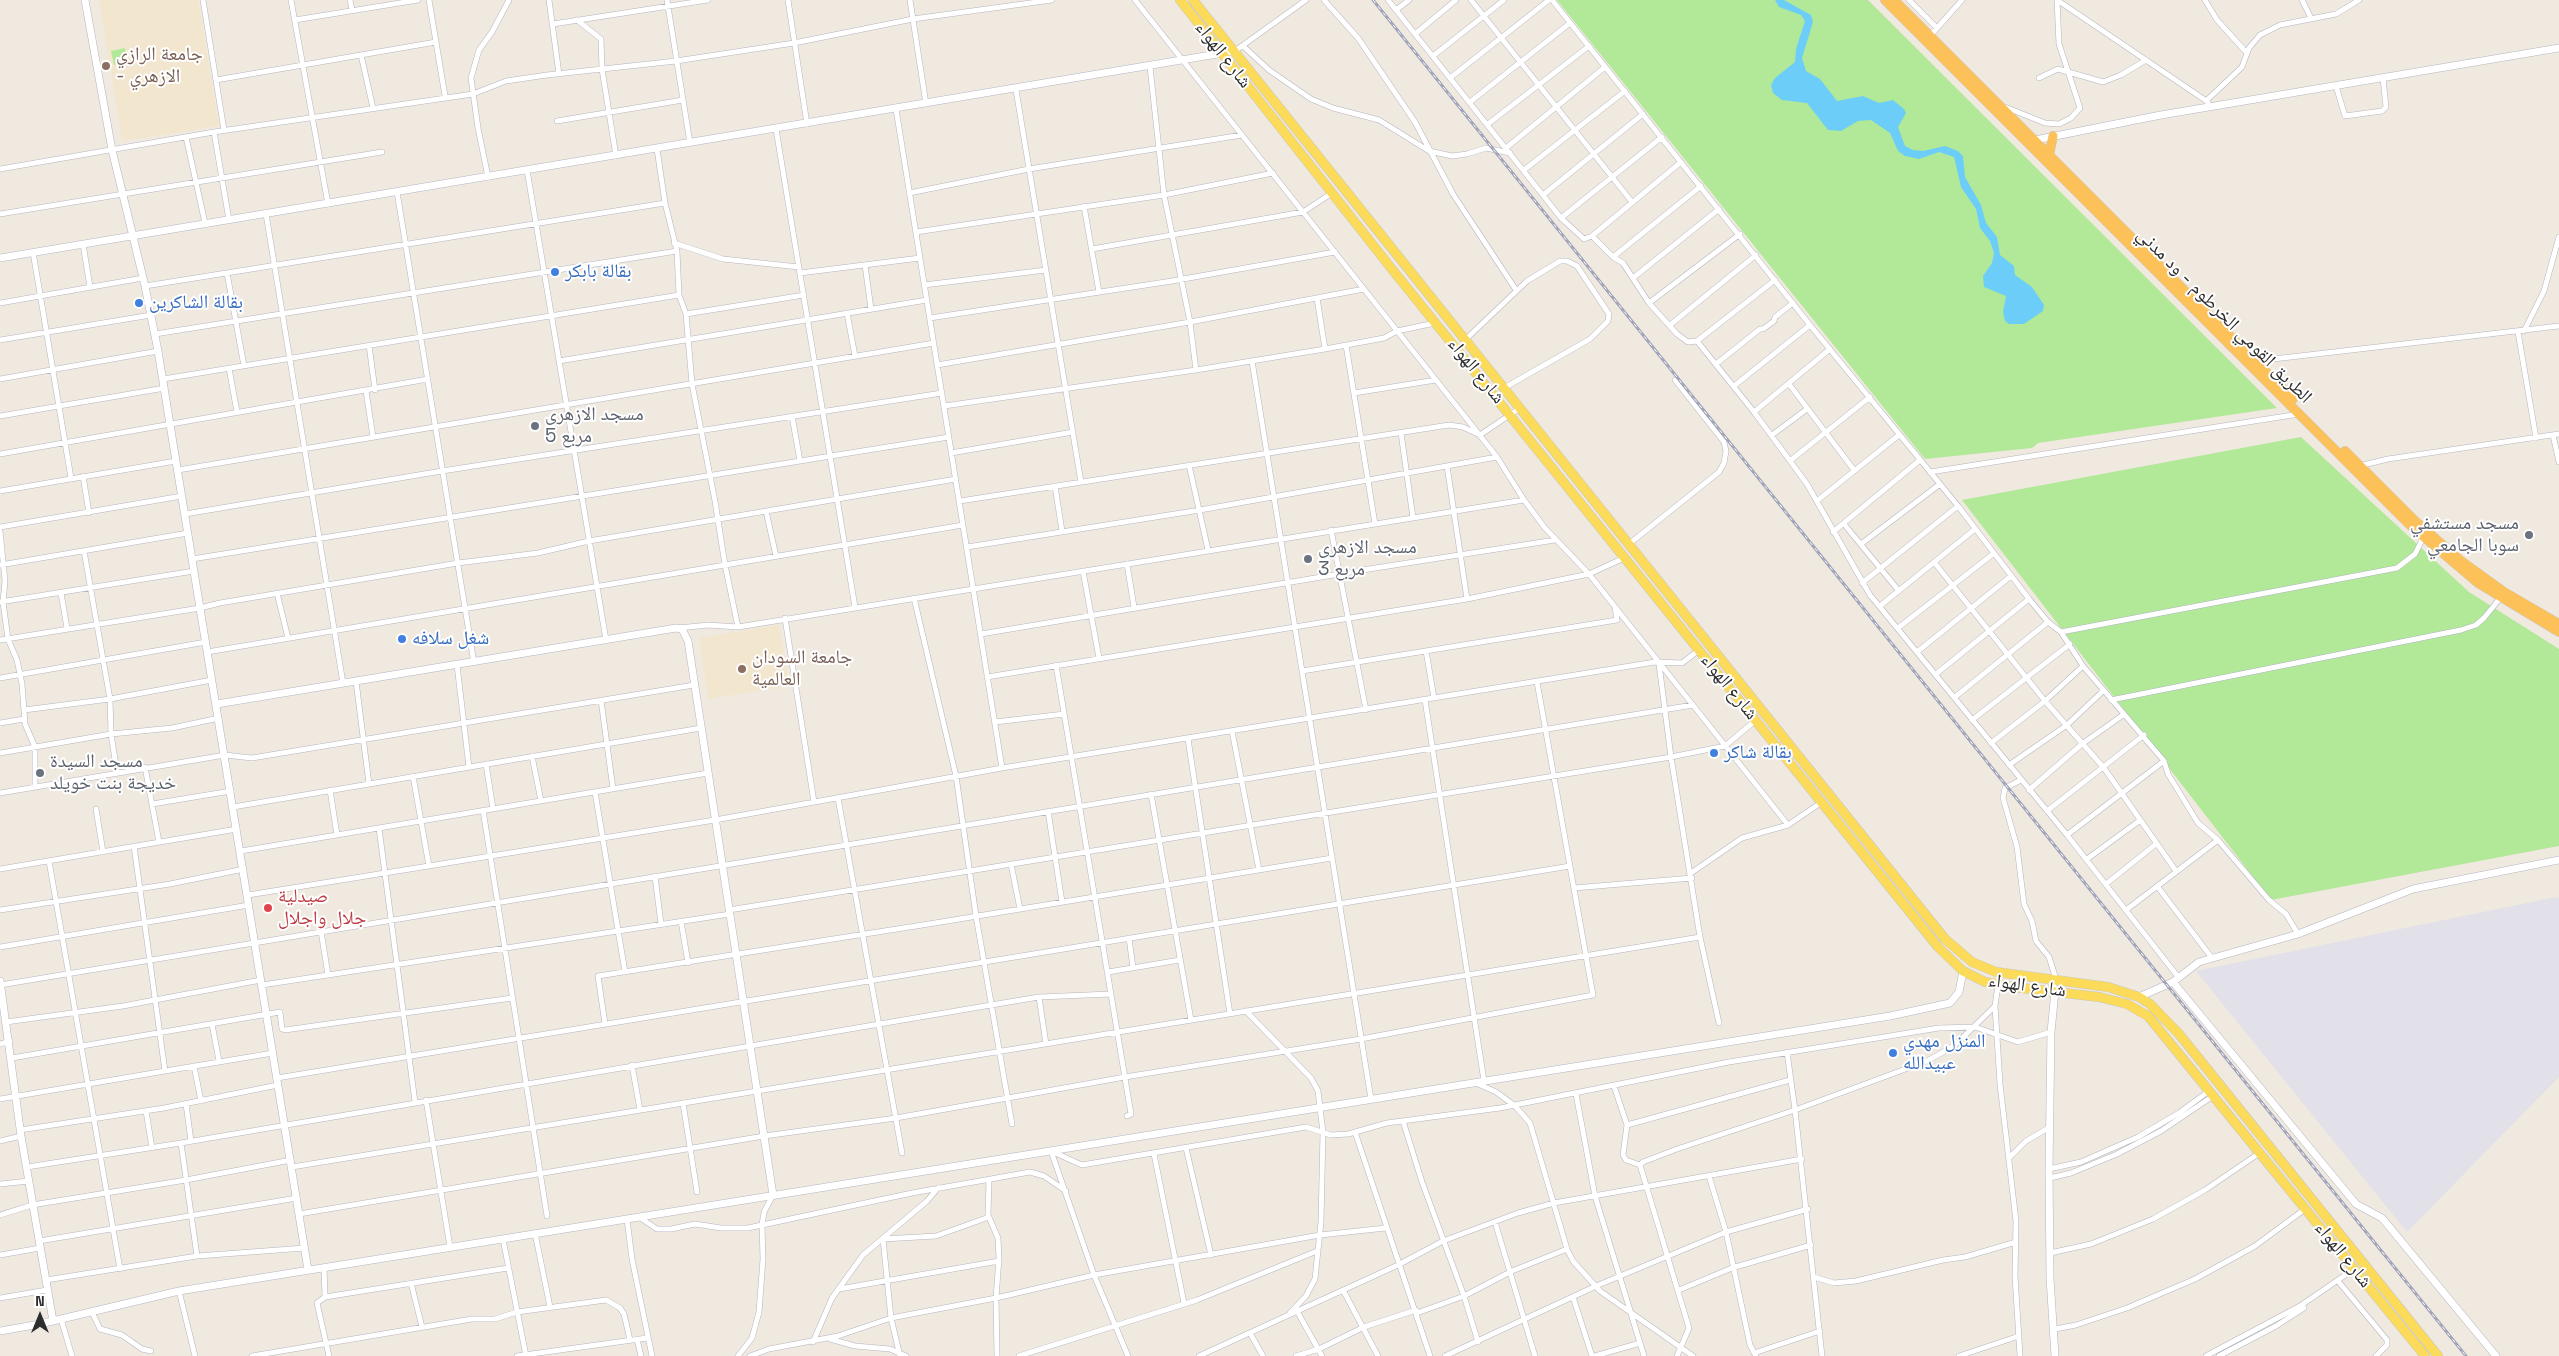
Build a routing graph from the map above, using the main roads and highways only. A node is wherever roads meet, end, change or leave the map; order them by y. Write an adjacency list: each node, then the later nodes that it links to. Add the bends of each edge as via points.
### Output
1 (1180, 0): 11 (main road, شارع الهواء, via 1938,948 1963,971 1985,982 2109,999 2127,1004 2148,1016)
2 (1193, 0): 12 (main road, شارع الهواء, via 1958,952 1996,972 2108,987 2139,997 2158,1011)
3 (1885, 0): 6 (highway, الطريق القومي الخرطوم - ود مدني)
4 (1894, 0): 6 (highway, الطريق القومي الخرطوم - ود مدني, via 2000,106)
5 (2053, 136): 7 (highway)
6 (2030, 141): 7 (highway, الطريق القومي الخرطوم - ود مدني); 8 (highway, الطريق القومي الخرطوم - ود مدني, via 2299,414)
7 (2049, 155): 8 (highway, الطريق القومي الخرطوم - ود مدني, via 2256,361)
8 (2357, 467): 9 (highway, الطريق القومي الخرطوم - ود مدني, via 2461,561 2504,592); 10 (highway, الطريق القومي الخرطوم - ود مدني, via 2431,545 2478,583)
9 (2559, 624)
10 (2559, 632)
11 (2425, 1356)
12 (2438, 1356)

